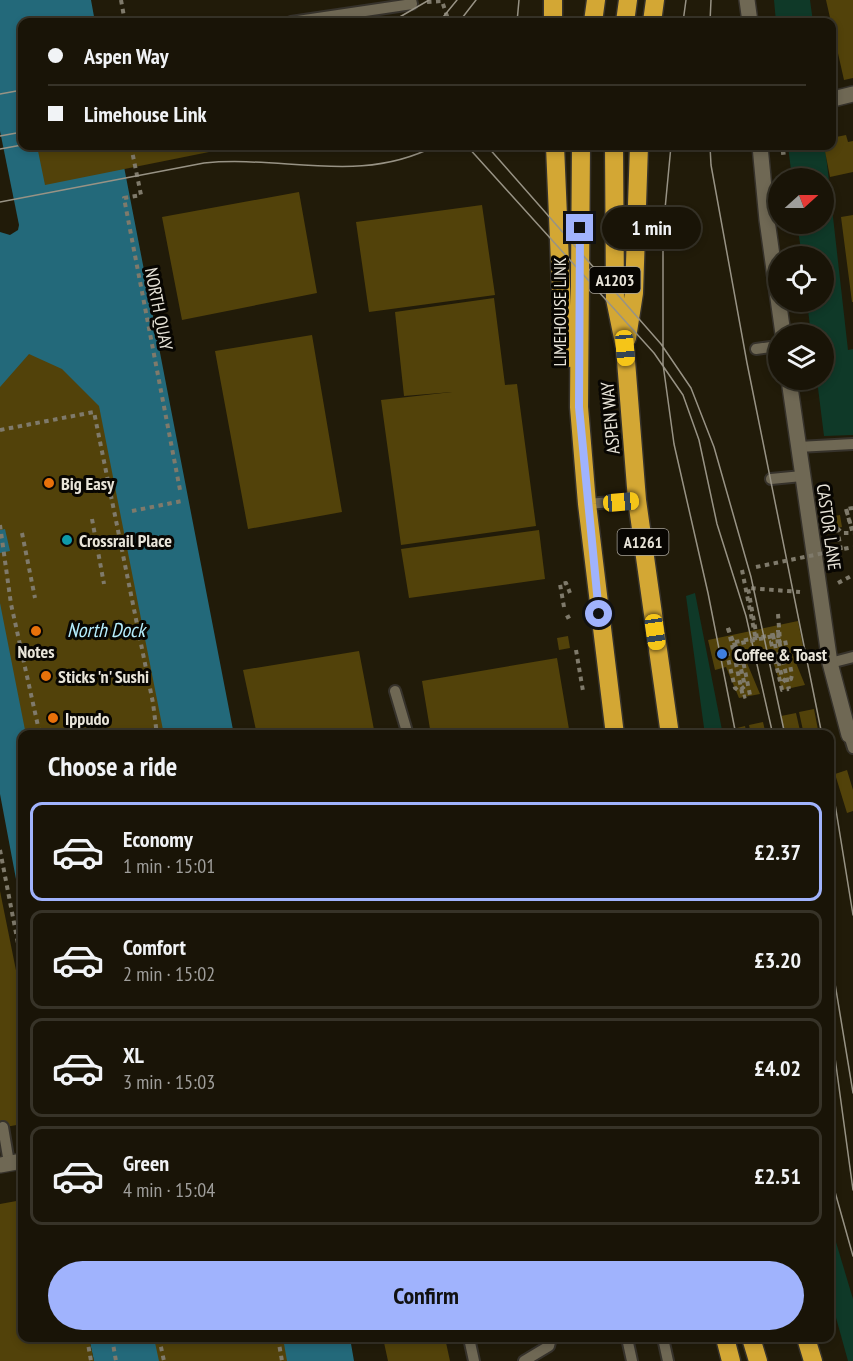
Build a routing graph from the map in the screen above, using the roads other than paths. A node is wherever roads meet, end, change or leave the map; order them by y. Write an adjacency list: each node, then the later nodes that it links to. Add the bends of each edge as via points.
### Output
1 (553, 0): 8 (highway)
2 (596, 0): 9 (highway)
3 (628, 0): 10 (highway)
4 (655, 0): 11 (highway)
5 (747, 0): 12 (street)
6 (412, 2): 7 (lane)
7 (315, 18)
8 (553, 18)
9 (594, 18)
10 (626, 18)
11 (653, 18)
12 (749, 18)
13 (853, 94): 14 (street)
14 (836, 98)
15 (555, 150): 25 (highway, A1261, via 562,310)
16 (581, 150): 25 (highway, LIMEHOUSE LINK / A1203)
17 (614, 150): 22 (highway, A1203, via 615,299)
18 (639, 150): 22 (highway, A1261, via 634,292)
19 (760, 150): 20 (street)
20 (782, 324)
21 (768, 347): 23 (lane)
22 (625, 348): 30 (highway, ASPEN WAY / A1261)
23 (756, 349)
24 (790, 390): 27 (street, CASTOR LANE)
25 (579, 407): 31 (highway, ASPEN WAY / A1261)
26 (853, 444): 27 (lane)
27 (798, 447): 28 (street, CASTOR LANE)
28 (802, 476): 29 (lane); 33 (street, CASTOR LANE)
29 (771, 479)
30 (637, 500): 31 (lane); 37 (highway, ASPEN WAY / A1261)
31 (587, 504): 36 (highway, ASPEN WAY / A1261)
32 (853, 657): 33 (lane)
33 (830, 663): 38 (street, CASTOR LANE)
34 (395, 691): 35 (lane)
35 (407, 730)
36 (614, 730)
37 (669, 730)
38 (851, 741)
39 (3, 1127): 40 (lane)
40 (11, 1163)
41 (470, 1342): 48 (lane)
42 (550, 1342): 49 (lane)
43 (628, 1342): 50 (lane)
44 (664, 1342): 51 (lane)
45 (726, 1342): 52 (highway)
46 (752, 1342): 53 (highway)
47 (807, 1342): 54 (highway)
48 (474, 1361)
49 (524, 1361)
50 (632, 1361)
51 (668, 1361)
52 (731, 1361)
53 (758, 1361)
54 (813, 1361)

